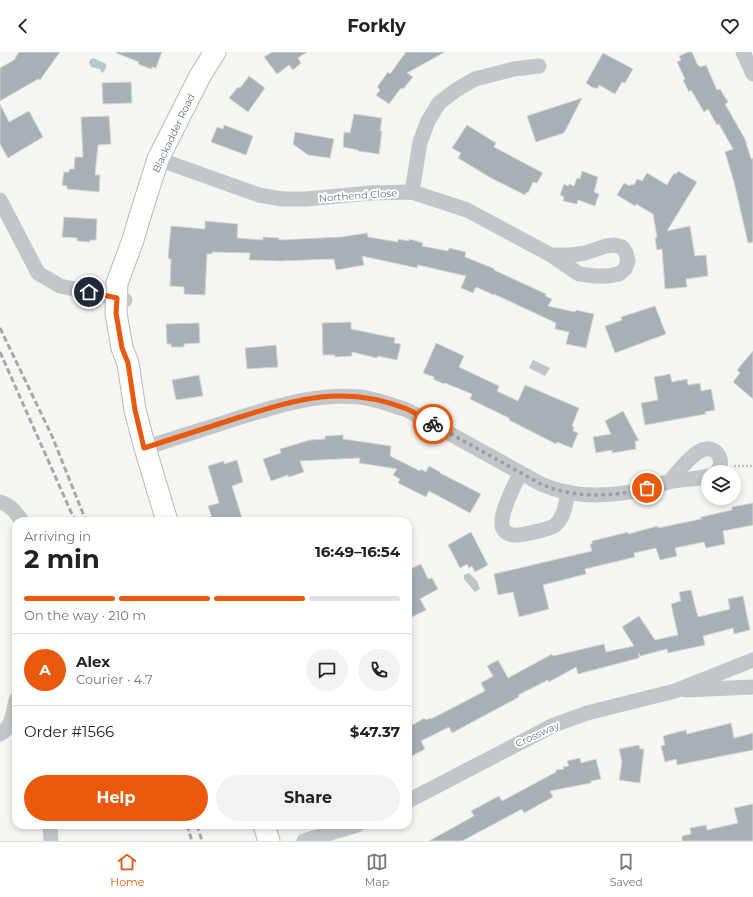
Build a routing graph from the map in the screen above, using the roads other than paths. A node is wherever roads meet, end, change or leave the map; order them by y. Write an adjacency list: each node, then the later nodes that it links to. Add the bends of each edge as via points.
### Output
1 (215, 52): 5 (street, Blackadder Road)
2 (743, 52): 4 (street)
3 (539, 66): 6 (street, via 514,69 475,79 439,103 420,142)
4 (753, 74)
5 (158, 159): 6 (street, Northend Close, via 259,195 282,198 306,199); 9 (street, Blackadder Road, via 133,240 135,259)
6 (412, 192): 8 (street, Northend Close, via 468,210)
7 (0, 200): 9 (street, via 38,273 60,286)
8 (551, 255)
9 (122, 299): 10 (street, Blackadder Road, via 132,334 128,363)
10 (144, 448): 12 (street, via 288,402 338,396 362,397 407,410); 18 (street, Blackadder Road)
11 (720, 465): 14 (street, via 718,454 706,449 692,458)
12 (520, 473): 15 (street, via 552,490); 15 (street, via 505,507 502,525 504,531 512,535 554,526 560,519)
13 (701, 478): 14 (street)
14 (669, 482): 15 (street, via 635,491 608,494)
15 (568, 492)
16 (0, 502): 17 (street, via 6,503)
17 (19, 517)
18 (166, 517)
19 (753, 660): 21 (street, Crossway)
20 (753, 687): 21 (street, Crossway)
21 (675, 691): 24 (street, Crossway, via 587,713 554,725)
22 (12, 719): 23 (street)
23 (7, 735)
24 (412, 799)
25 (50, 829): 28 (street)
26 (265, 829): 29 (street)
27 (344, 829): 30 (street)
28 (51, 841)
29 (269, 841)
30 (304, 841)

